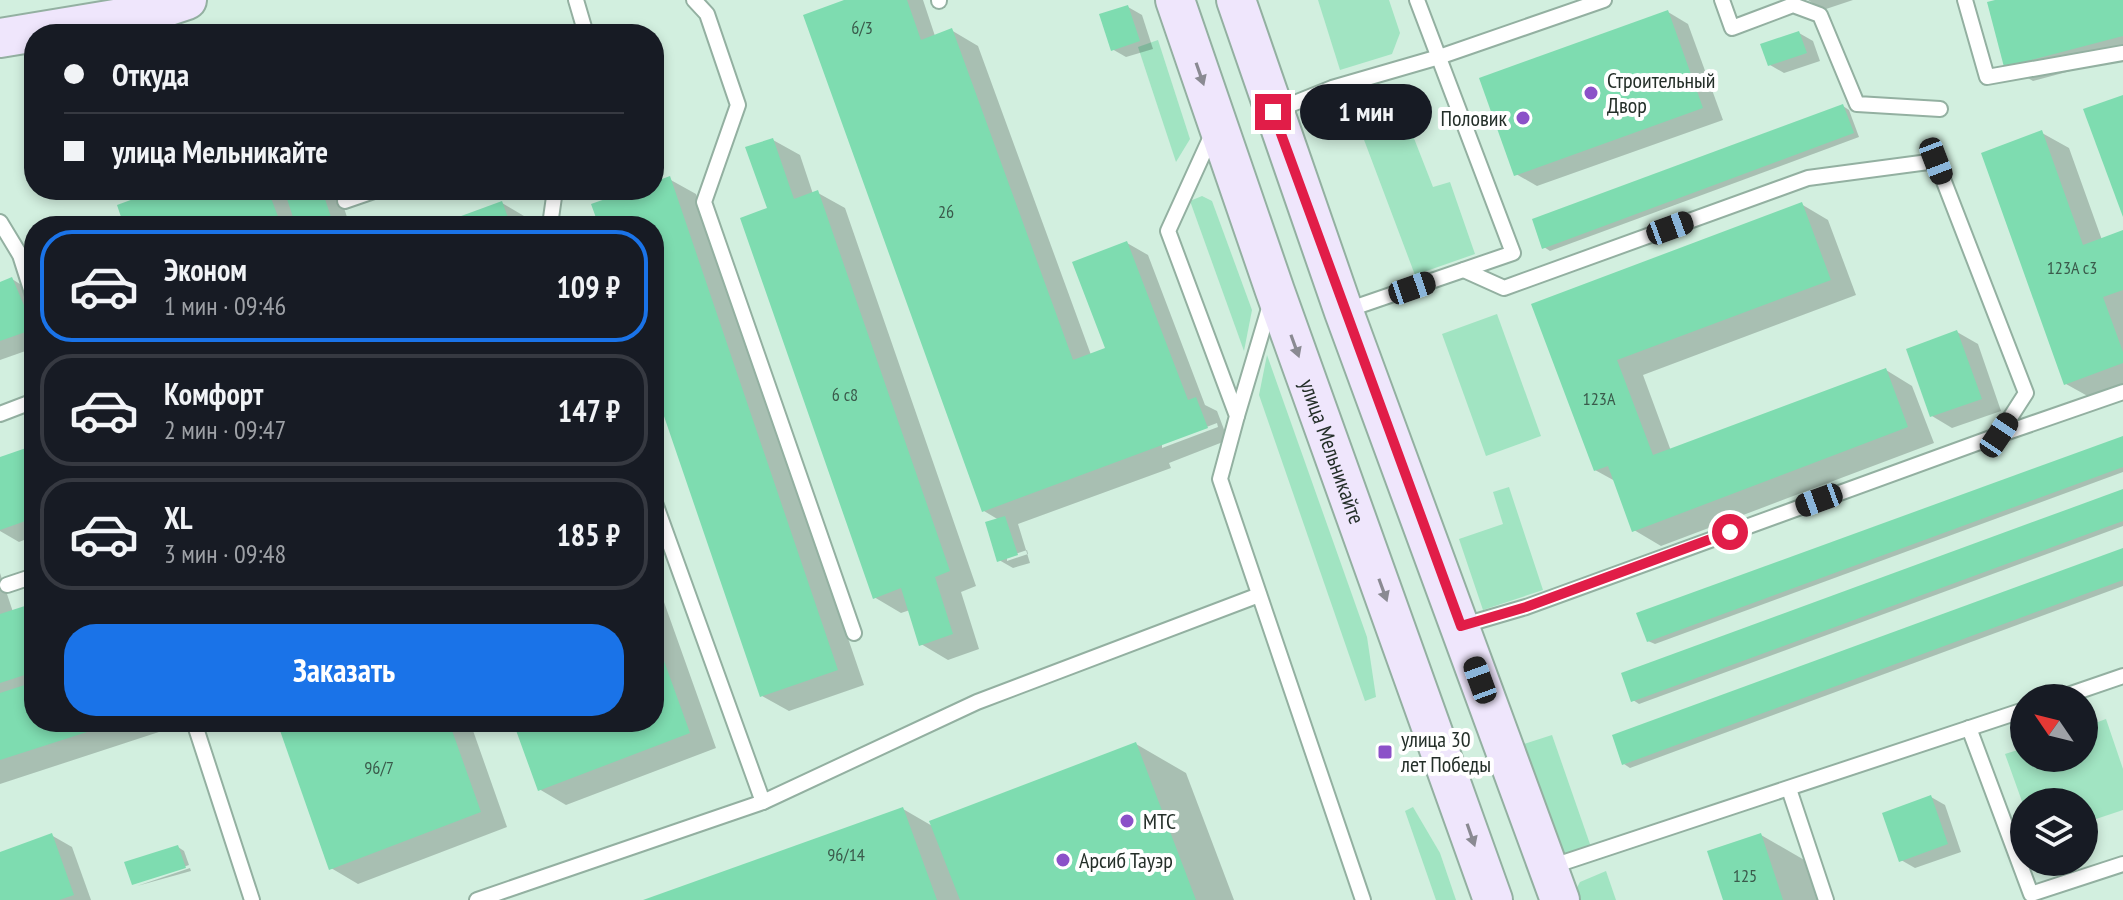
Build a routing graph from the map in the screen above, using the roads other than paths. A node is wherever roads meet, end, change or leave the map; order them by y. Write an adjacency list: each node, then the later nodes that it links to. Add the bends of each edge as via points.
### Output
1 (87, 0): 13 (main road)
2 (187, 0): 11 (main road, via 145,14)
3 (576, 0): 12 (lane)
4 (694, 0): 38 (lane, via 707,14 738,105 704,202)
5 (1175, 0): 20 (main road, улица Мельникайте, one-way to 20)
6 (1236, 0): 19 (main road)
7 (1417, 0): 17 (lane)
8 (1604, 0): 17 (lane)
9 (1722, 0): 18 (lane, via 1732,28 1793,5 1820,15 1857,104)
10 (1965, 0): 16 (lane, via 1987,77)
11 (85, 24)
12 (583, 24)
13 (0, 28)
14 (24, 34): 15 (main road)
15 (0, 38)
16 (2123, 53)
17 (1439, 57): 19 (lane, via 1332,88); 25 (lane, via 1513,253)
18 (1940, 109)
19 (1273, 112): 27 (main road)
20 (1217, 122): 26 (main road, улица Мельникайте); 31 (lane, via 1168,231)
21 (348, 200): 22 (lane)
22 (345, 201)
23 (0, 222): 24 (lane)
24 (24, 268)
25 (1464, 270): 27 (lane); 32 (lane, via 1504,288 1808,178 1936,161 2026,393)
26 (1275, 291): 31 (lane); 51 (main road, улица Мельникайте, one-way to 51)
27 (1344, 312): 37 (main road)
28 (2123, 392): 32 (lane)
29 (24, 405): 30 (lane)
30 (0, 414)
31 (1237, 416): 36 (lane, via 1220,479)
32 (1999, 435): 37 (lane)
33 (664, 528): 45 (lane)
34 (24, 579): 35 (lane)
35 (7, 585)
36 (1259, 595): 45 (lane, via 977,702); 50 (lane)
37 (1461, 626): 47 (main road)
38 (854, 633)
39 (2123, 676): 40 (lane)
40 (2098, 685)
41 (2010, 715): 42 (lane)
42 (1969, 728): 44 (lane); 46 (lane, via 2031,894)
43 (197, 732): 48 (lane)
44 (1789, 789): 47 (lane); 52 (lane)
45 (763, 802): 49 (lane)
46 (2123, 864)
47 (1554, 884)
48 (252, 900)
49 (477, 900)
50 (1363, 900)
51 (1493, 900)
52 (1826, 900)

